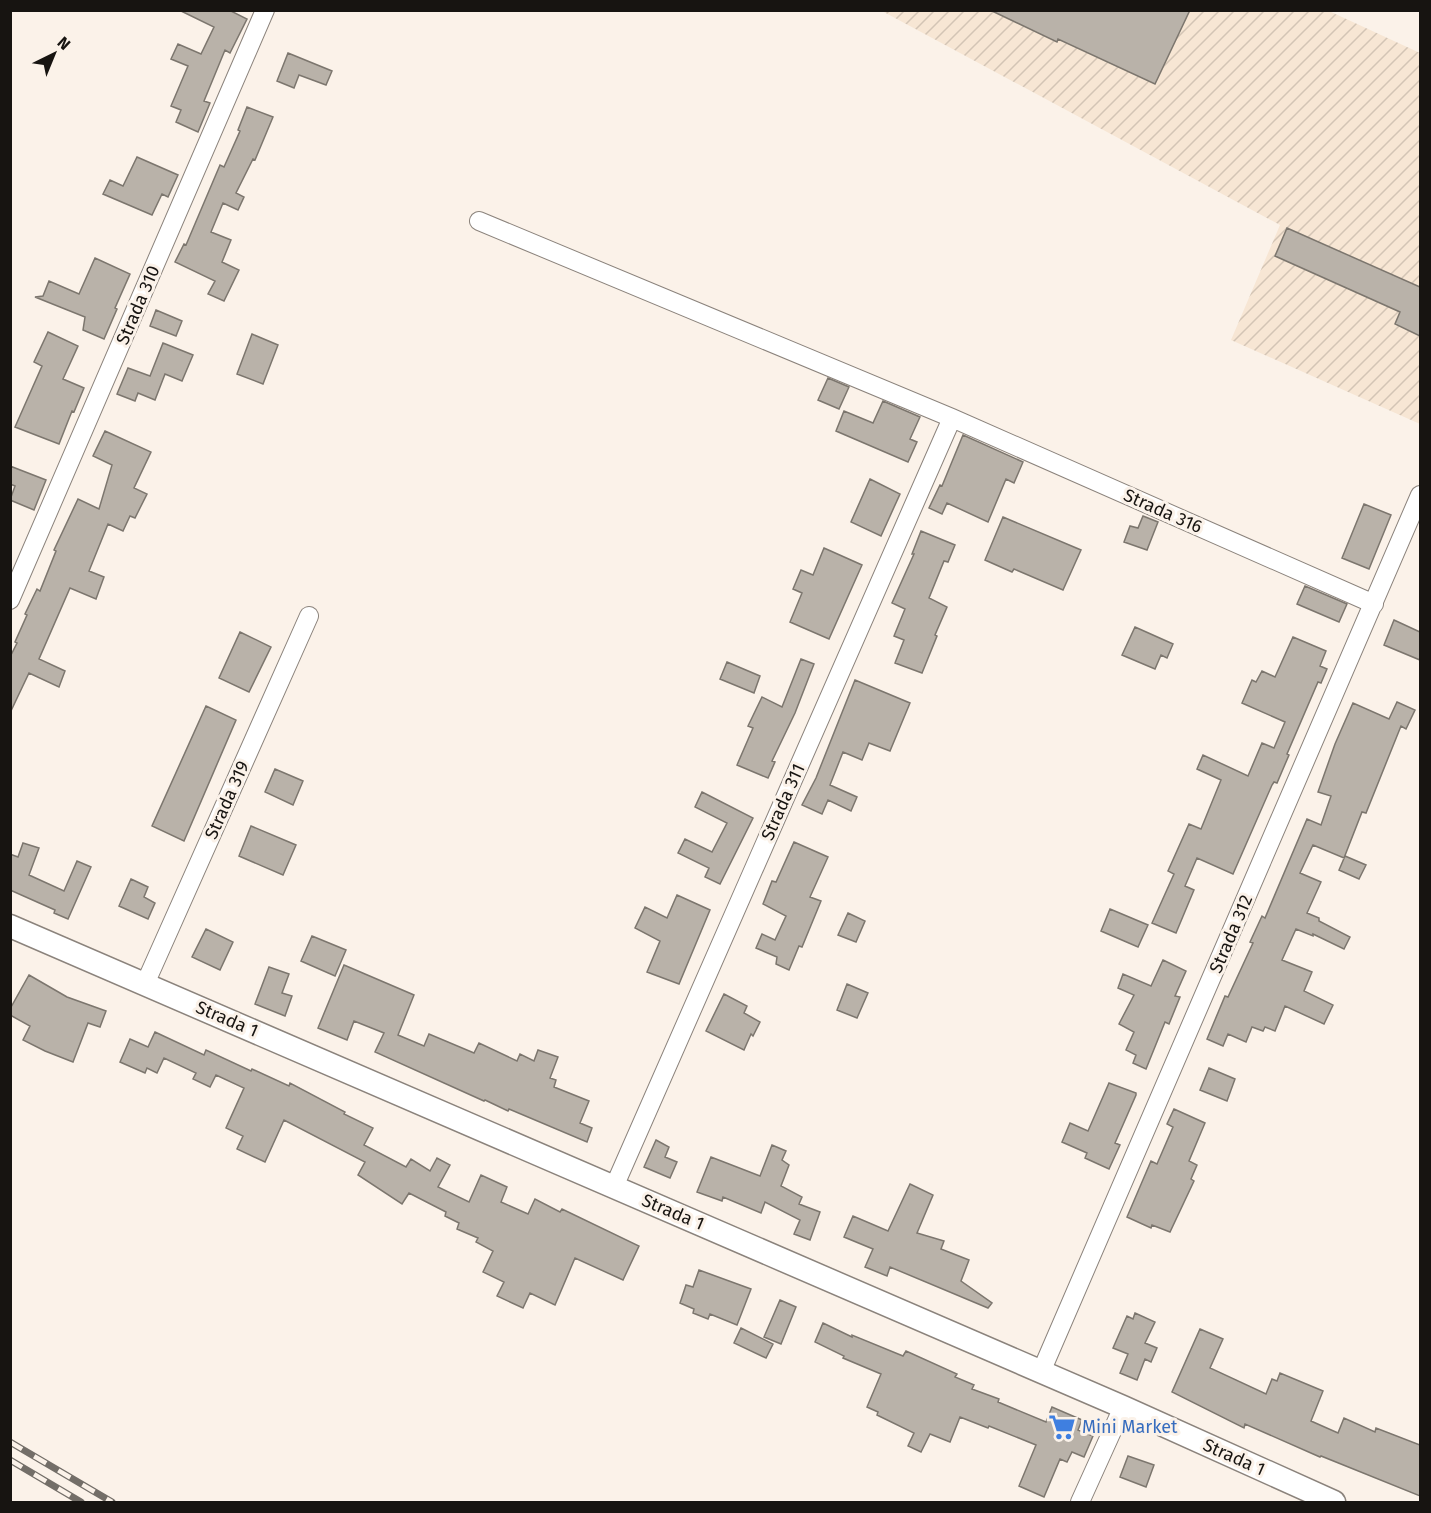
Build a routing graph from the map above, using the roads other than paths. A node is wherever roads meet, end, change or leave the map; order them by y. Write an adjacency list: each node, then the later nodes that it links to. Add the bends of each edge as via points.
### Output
1 (265, 10): 5 (street, Strada 310)
2 (479, 221): 3 (street, Strada 316)
3 (952, 418): 6 (street, Strada 316); 10 (street, Strada 311)
4 (1420, 495): 6 (street, Strada 312)
5 (10, 600)
6 (1374, 604): 11 (street, Strada 312)
7 (309, 616): 9 (street, Strada 319)
8 (10, 926): 9 (main road, Strada 1)
9 (145, 984): 10 (main road, Strada 1)
10 (614, 1186): 11 (main road, Strada 1)
11 (1041, 1372): 12 (main road, Strada 1)
12 (1123, 1407): 13 (street); 14 (main road, Strada 1)
13 (1080, 1503)
14 (1334, 1503)

